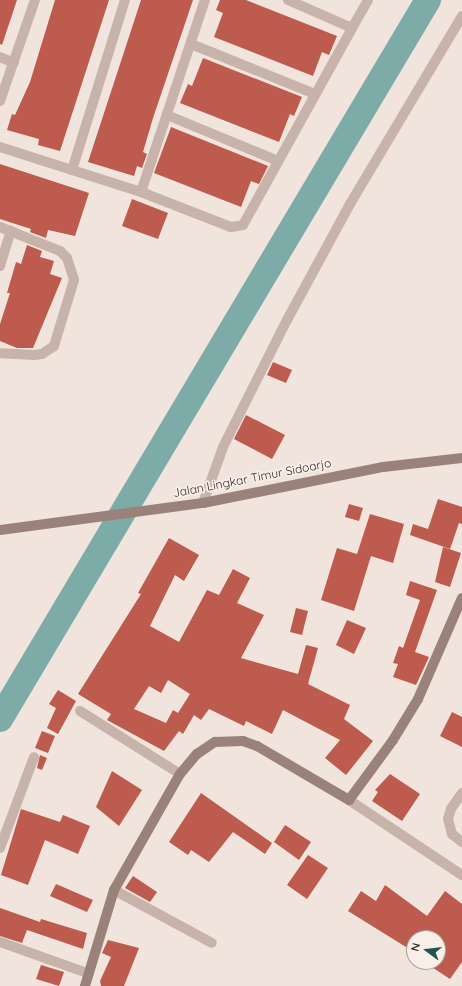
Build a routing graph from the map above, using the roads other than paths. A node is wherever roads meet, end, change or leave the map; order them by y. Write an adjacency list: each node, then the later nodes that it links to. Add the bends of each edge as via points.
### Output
1 (35, 0): 10 (street)
2 (125, 0): 16 (street)
3 (205, 0): 8 (street)
4 (288, 0): 7 (street)
5 (368, 0): 7 (street)
6 (462, 16): 23 (street, via 350,204 287,320 223,447)
7 (352, 28): 11 (street)
8 (191, 44): 11 (street); 13 (street)
9 (0, 58): 10 (street)
10 (14, 62): 12 (street)
11 (315, 94): 15 (street)
12 (0, 101)
13 (167, 115): 15 (street); 17 (street)
14 (0, 147): 16 (street)
15 (278, 161): 17 (street, via 242,225 230,227)
16 (72, 170): 17 (street)
17 (141, 192)
18 (0, 227): 19 (street)
19 (11, 231): 20 (street); 21 (street, via 60,251 67,258 73,273 73,287 54,346 42,354)
20 (0, 266)
21 (0, 353)
22 (462, 458): 23 (street, Jalan Lingkar Timur Sidoarjo, via 383,467)
23 (203, 503): 24 (street, Jalan Lingkar Timur Sidoarjo)
24 (0, 530)
25 (462, 598): 30 (street, via 418,699 393,740)
26 (80, 711): 28 (street)
27 (34, 757): 32 (street)
28 (180, 774): 30 (street, via 209,744 222,740 243,741 257,746); 34 (street)
29 (462, 793): 31 (street, via 451,809 448,819 452,834)
30 (349, 800): 33 (street)
31 (462, 842)
32 (0, 848)
33 (462, 875)
34 (114, 890): 36 (street); 37 (street)
35 (0, 942): 37 (street)
36 (212, 943)
37 (87, 973): 38 (street)
38 (85, 986)

